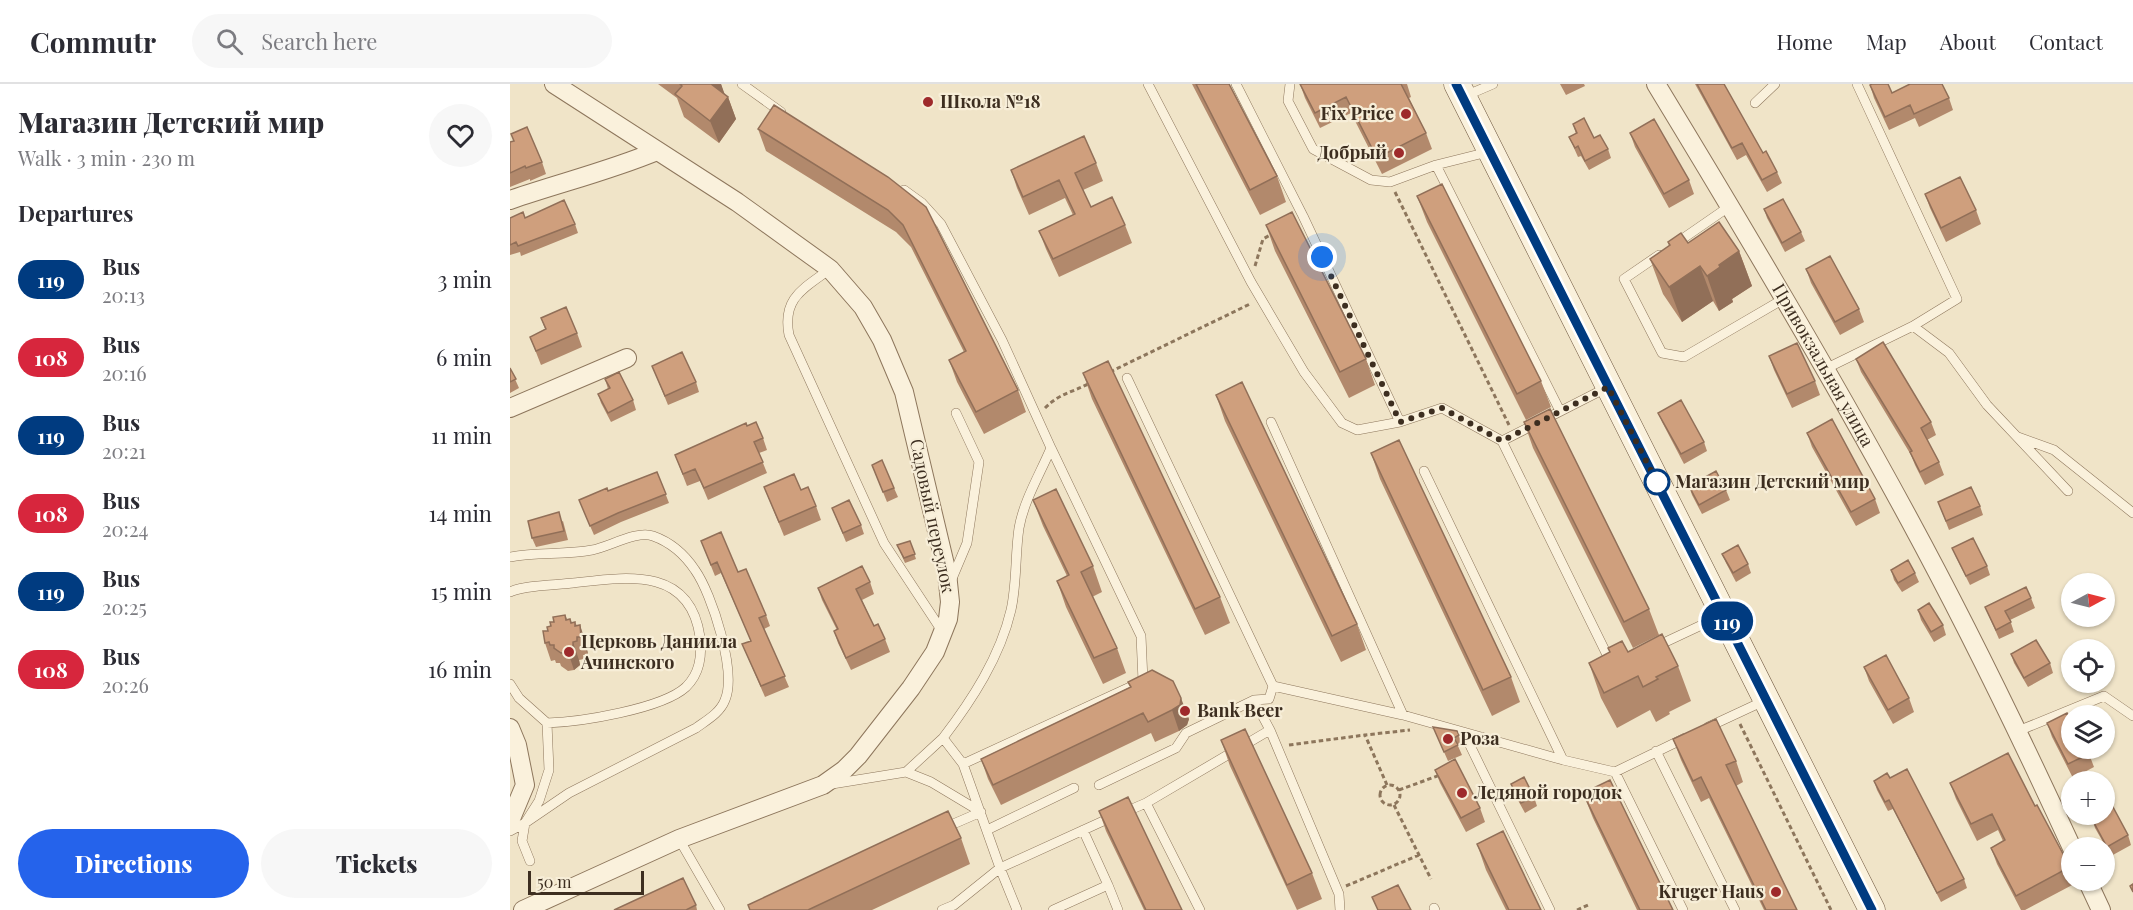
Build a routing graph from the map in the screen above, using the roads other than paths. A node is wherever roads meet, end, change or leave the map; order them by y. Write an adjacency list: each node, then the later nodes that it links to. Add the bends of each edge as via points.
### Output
1 (554, 84): 13 (street, Садовый переулок)
2 (742, 84): 12 (lane)
3 (1148, 84): 30 (lane, via 1251,282 1304,372 1342,423 1357,430)
4 (1236, 84): 30 (lane)
5 (1290, 84): 15 (lane, via 1288,101 1313,149 1371,180 1390,182)
6 (1493, 84): 10 (lane)
7 (1656, 84): 18 (street, Привокзальная улица)
8 (1775, 84): 11 (lane)
9 (1857, 84): 21 (lane, via 1957,299)
10 (1460, 90): 14 (main road)
11 (1755, 103)
12 (785, 114)
13 (657, 152): 17 (street); 19 (street, Садовый переулок, via 737,202)
14 (1489, 152): 15 (lane); 25 (main road)
15 (1436, 165): 27 (lane)
16 (898, 186): 33 (lane, via 941,224 1002,340)
17 (510, 200)
18 (1730, 206): 20 (street, Привокзальная улица); 20 (lane, via 1624,279 1662,353 1684,357)
19 (830, 269): 38 (street, Садовый переулок, via 863,307 904,392); 41 (lane, via 793,299 787,311 789,335 884,543)
20 (1785, 298): 23 (street, Привокзальная улица)
21 (1913, 326): 23 (lane); 31 (lane, via 1949,353 1987,405)
22 (627, 358): 26 (street)
23 (1825, 369): 53 (street, Привокзальная улица, via 1910,520)
24 (1127, 378): 45 (lane)
25 (1608, 387): 27 (lane); 40 (main road)
26 (510, 408)
27 (1560, 411): 32 (lane)
28 (956, 413): 38 (lane, via 979,462 968,543)
29 (1271, 422): 48 (lane)
30 (1400, 422): 32 (lane, via 1442,408)
31 (2016, 436): 35 (lane); 36 (lane, via 2054,450)
32 (1502, 441): 43 (lane, via 1613,667)
33 (1051, 448): 55 (lane, via 1024,508 1011,611 1000,641 969,704); 58 (lane, via 1141,636 1143,681)
34 (1424, 471): 57 (lane)
35 (2068, 491)
36 (2133, 513)
37 (510, 557): 66 (lane, via 591,550 637,536 651,535 665,542 696,571 711,603 727,662 728,687 725,701 714,716 696,728)
38 (949, 586): 41 (street, Садовый переулок)
39 (510, 592): 50 (lane, via 622,577 650,580 676,590 694,615 699,632 702,651 697,673 686,687 667,699 575,722)
40 (1724, 615): 42 (lane); 47 (main road)
41 (944, 633): 61 (street, Садовый переулок, via 911,688 858,756)
42 (1643, 652)
43 (1623, 662)
44 (510, 684): 50 (lane, via 519,698)
45 (1273, 686): 46 (lane, via 1269,699); 48 (lane)
46 (1254, 700): 52 (lane); 62 (lane, via 1186,733 1176,748)
47 (1766, 700): 56 (lane); 87 (main road)
48 (1403, 715): 54 (lane)
49 (2133, 716): 53 (lane, via 2104,696)
50 (547, 723): 66 (lane, via 549,770 539,801)
51 (510, 728): 66 (street, via 525,785)
52 (1270, 730): 64 (lane); 83 (lane, via 1337,890)
53 (2018, 730): 70 (street, Привокзальная улица)
54 (1464, 733): 57 (lane); 84 (lane)
55 (943, 738): 58 (lane); 59 (lane)
56 (1656, 751): 60 (lane); 86 (lane)
57 (1563, 760): 60 (lane)
58 (963, 764): 65 (lane)
59 (906, 772): 61 (lane); 65 (lane)
60 (1615, 772): 85 (lane)
61 (823, 785): 71 (street, Садовый переулок)
62 (1099, 785)
63 (1074, 788): 67 (lane)
64 (1146, 803): 68 (lane); 82 (lane)
65 (981, 812): 67 (lane); 69 (lane)
66 (513, 822): 72 (lane)
67 (987, 830): 73 (lane)
68 (1083, 830): 73 (lane); 74 (lane)
69 (932, 833)
70 (2067, 837)
71 (679, 839): 76 (street, Садовый переулок); 77 (lane)
72 (530, 861)
73 (1000, 868): 78 (lane); 79 (lane)
74 (1108, 885): 80 (lane); 81 (lane)
75 (2092, 891): 88 (street)
76 (523, 910)
77 (720, 910)
78 (942, 910)
79 (1017, 910)
80 (1053, 910)
81 (1118, 910)
82 (1200, 910)
83 (1340, 910)
84 (1550, 910)
85 (1683, 910)
86 (1735, 910)
87 (1872, 910)
88 (2101, 910)

